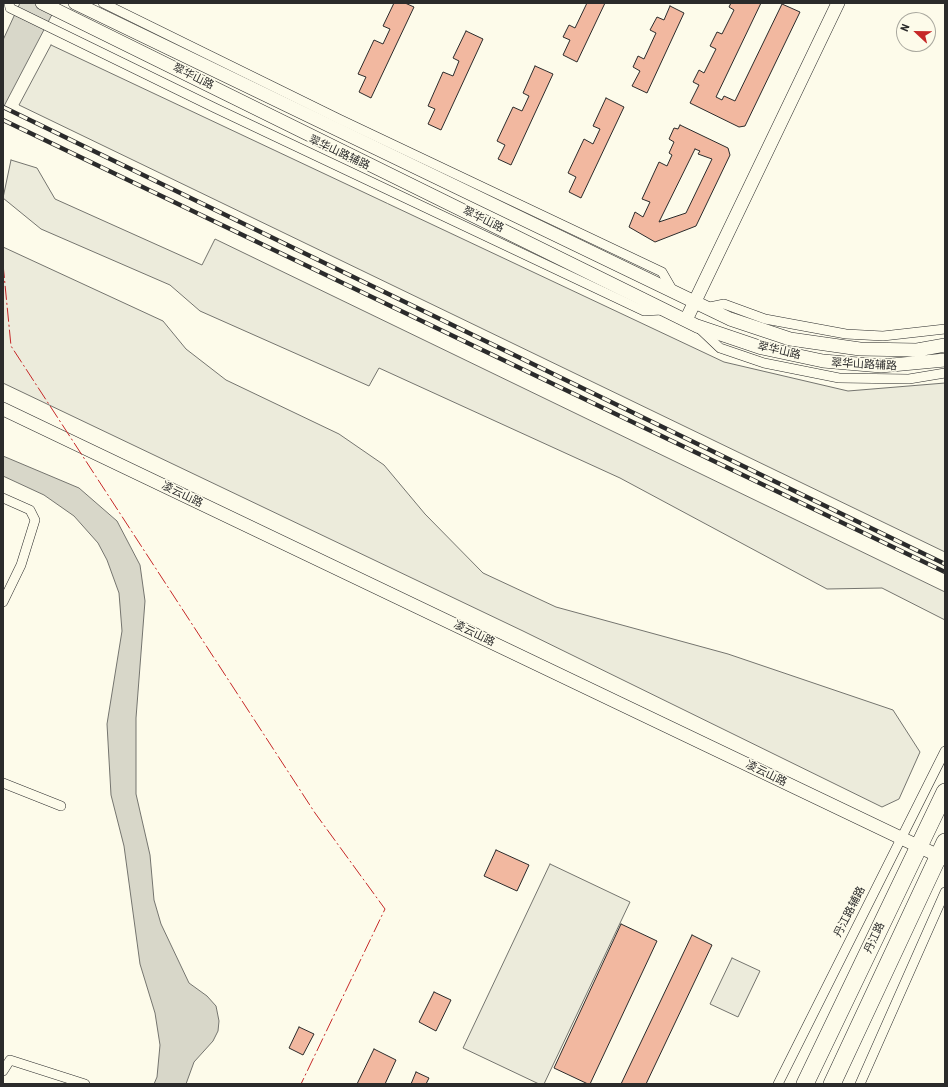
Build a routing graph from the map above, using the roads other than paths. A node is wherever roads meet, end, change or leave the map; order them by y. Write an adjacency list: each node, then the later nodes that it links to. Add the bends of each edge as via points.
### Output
1 (42, 3): 8 (main road, 翠华山路)
2 (103, 3): 6 (street, via 339,119 662,272)
3 (838, 3): 7 (main road)
4 (77, 4): 6 (main road, 翠华山路)
5 (10, 5): 8 (street, 翠华山路辅路, via 215,108 644,311)
6 (674, 292): 7 (main road, 翠华山路)
7 (699, 305): 9 (main road); 10 (street, via 724,304 765,319 846,334 883,336); 11 (main road, 翠华山路, via 730,319 790,339 860,349 917,350)
8 (666, 310): 9 (main road, 翠华山路)
9 (692, 323): 12 (main road, 翠华山路, via 762,348 822,361 881,366); 13 (street, 翠华山路辅路, via 720,348 764,363 839,378 909,379)
10 (945, 329)
11 (945, 345)
12 (945, 360)
13 (945, 374)
14 (3, 409): 21 (main road, 凌云山路)
15 (3, 498): 16 (street, via 30,510 35,520 21,565)
16 (3, 602)
17 (945, 751): 21 (street, 丹江路辅路)
18 (3, 783): 20 (street)
19 (945, 792): 22 (highway, 丹江路)
20 (61, 806)
21 (901, 838): 22 (main road, 凌云山路); 27 (street, 丹江路辅路)
22 (918, 846): 23 (main road, 凌云山路); 28 (highway, 丹江路)
23 (943, 852): 29 (highway, 丹江路)
24 (945, 892): 30 (street)
25 (3, 1071): 26 (street, via 10,1060)
26 (85, 1084)
27 (778, 1084)
28 (805, 1084)
29 (832, 1084)
30 (860, 1084)

